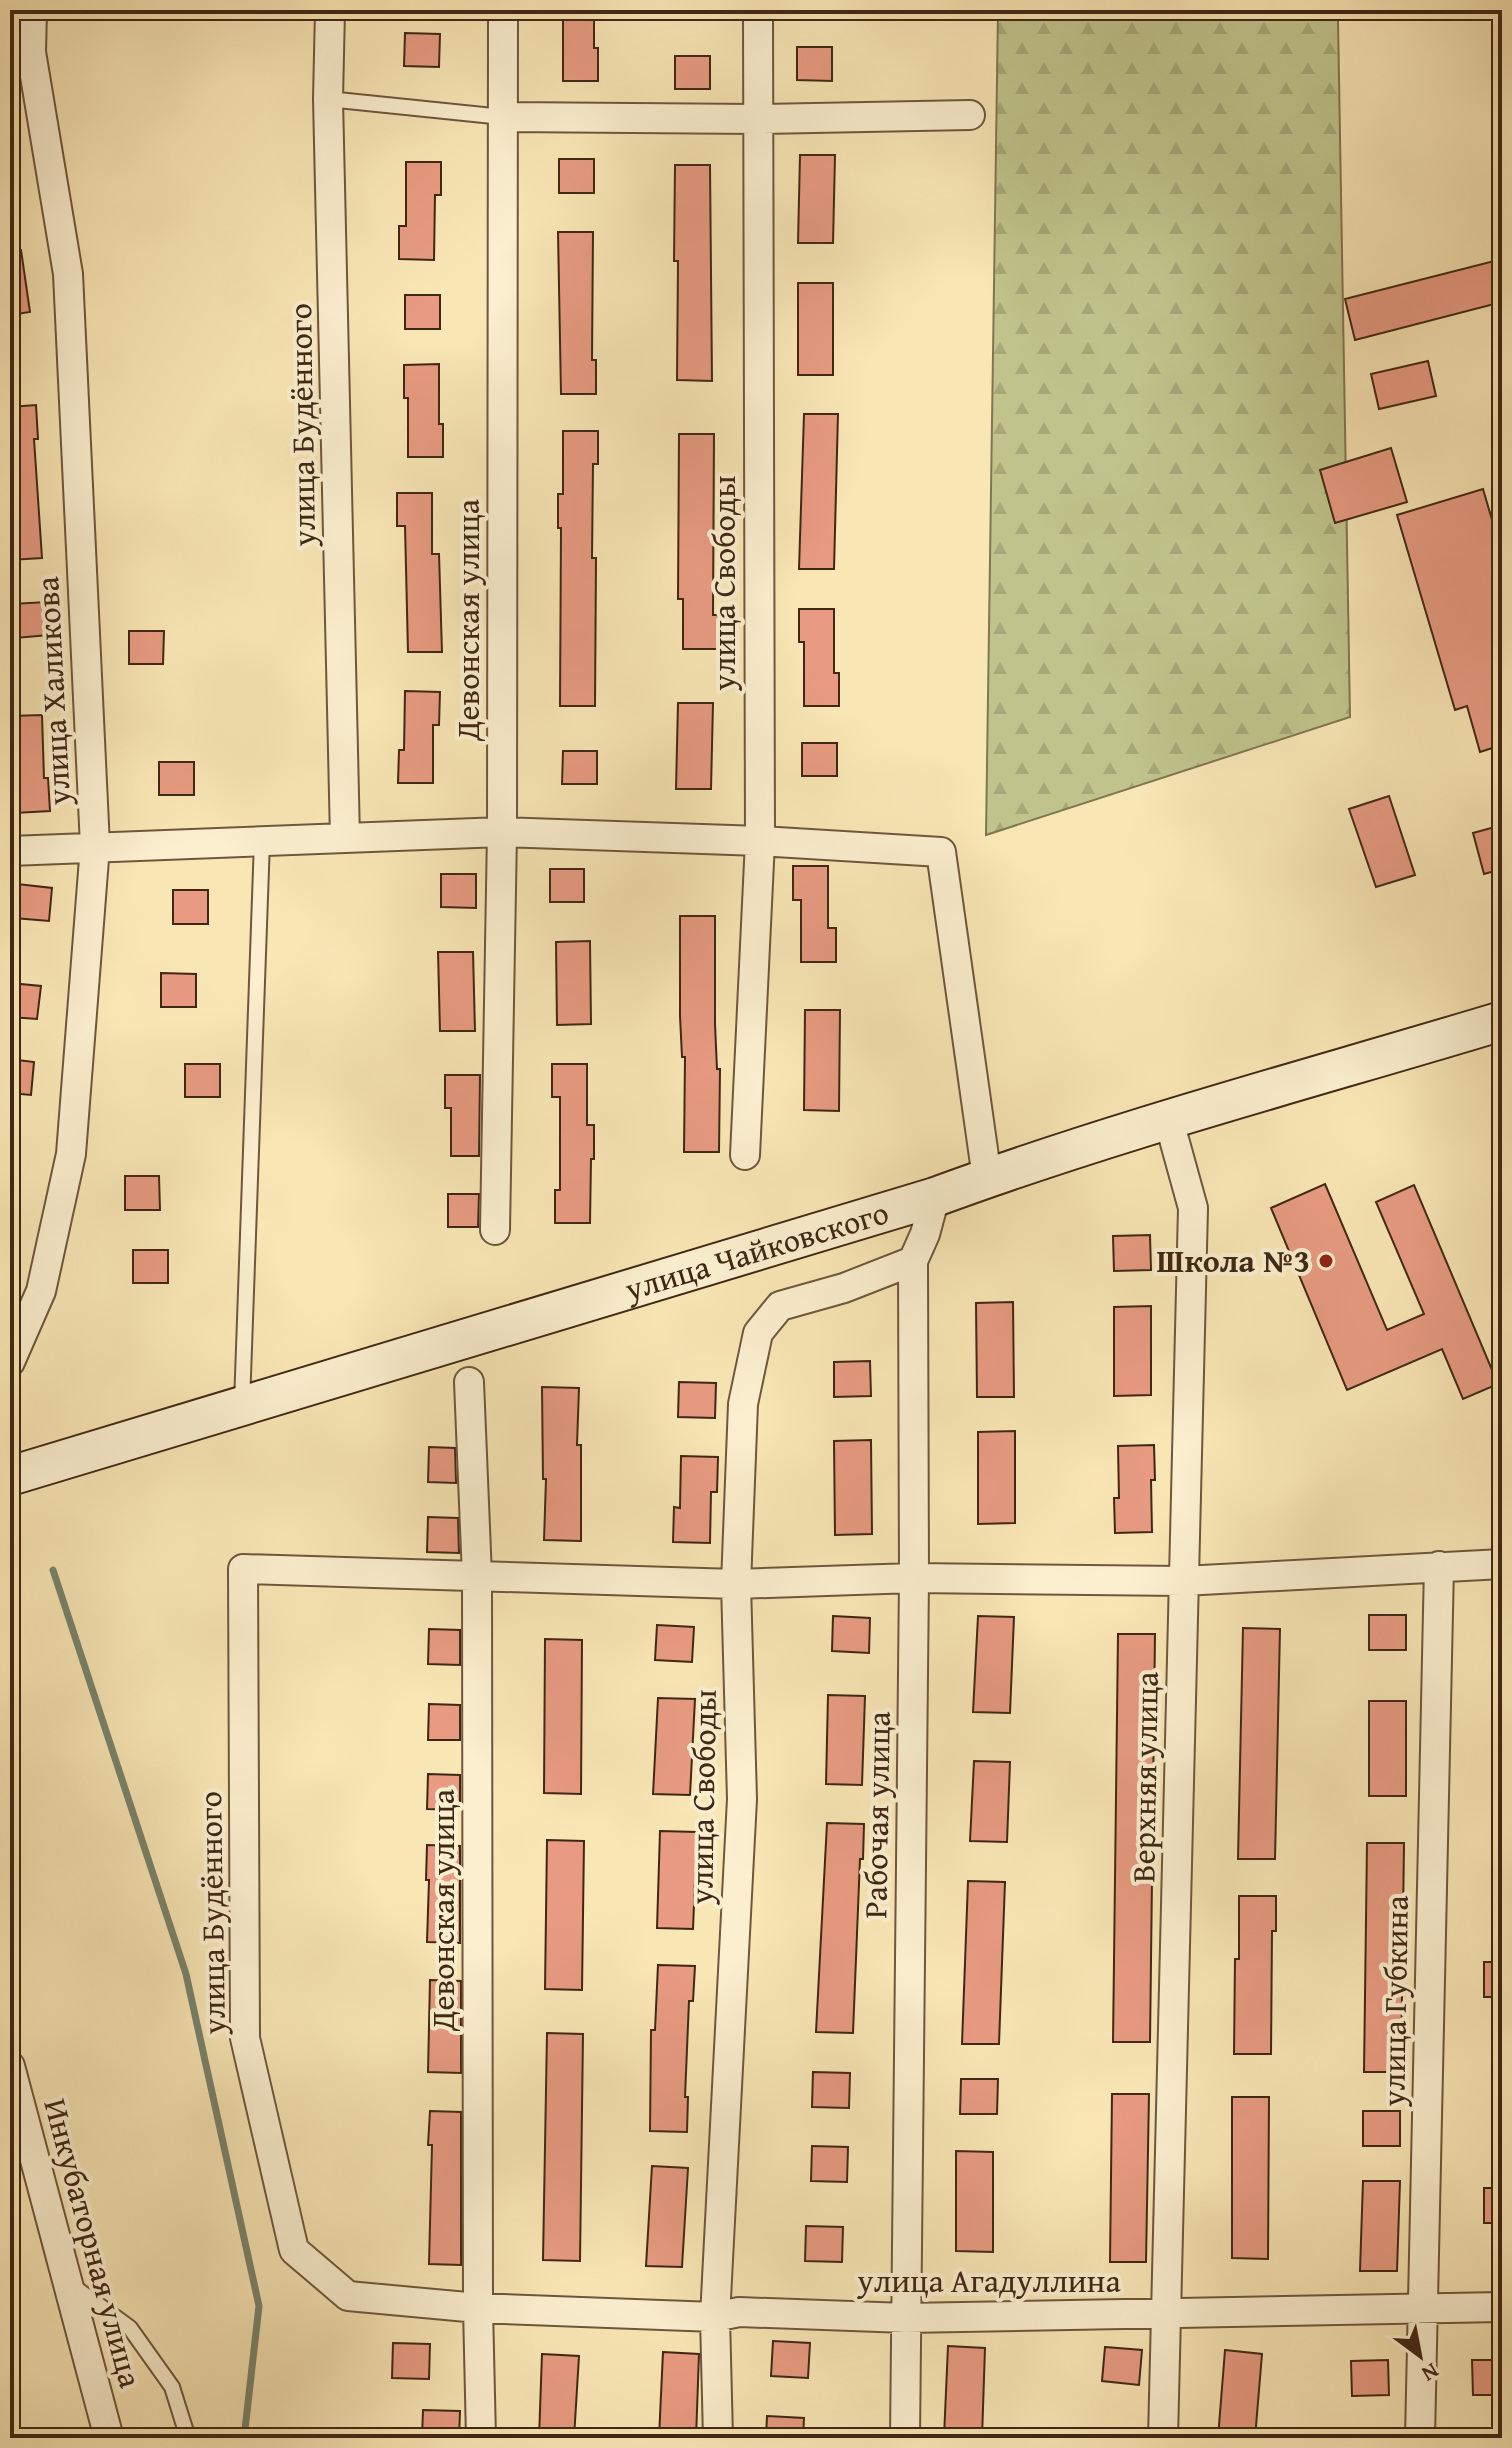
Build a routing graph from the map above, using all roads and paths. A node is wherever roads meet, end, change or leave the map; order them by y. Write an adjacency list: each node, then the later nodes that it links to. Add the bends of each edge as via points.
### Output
1 (32, 10): 13 (street, улица Халикова, via 31,52 68,274)
2 (330, 10): 5 (street, улица Будённого)
3 (503, 10): 7 (street, Девонская улица)
4 (758, 10): 8 (street, улица Свободы)
5 (328, 99): 7 (lane); 10 (street, улица Будённого)
6 (970, 115): 8 (street)
7 (503, 117): 8 (street); 9 (street, Девонская улица)
8 (756, 119): 12 (street, улица Свободы)
9 (502, 832): 10 (street); 12 (street); 20 (street, Девонская улица)
10 (345, 838): 11 (street)
11 (262, 841): 13 (street); 24 (lane)
12 (760, 841): 17 (street, улица Свободы); 18 (street, via 941,852)
13 (95, 846): 14 (street); 22 (street, улица Халикова, via 71,1154 41,1291)
14 (10, 851)
15 (1502, 1021): 16 (main road, улица Чайковского)
16 (1169, 1121): 18 (main road, улица Чайковского); 30 (street, Верхняя улица, via 1193,1208)
17 (745, 1155)
18 (987, 1178): 19 (main road, улица Чайковского)
19 (935, 1197): 21 (street, Рабочая улица); 24 (main road, улица Чайковского)
20 (495, 1230)
21 (913, 1261): 29 (street, Рабочая улица); 31 (street, улица Свободы, via 780,1306 758,1333 743,1404)
22 (10, 1362)
23 (469, 1382): 28 (street, Девонская улица)
24 (242, 1406): 25 (main road, улица Чайковского)
25 (10, 1476)
26 (1502, 1564): 27 (street)
27 (1439, 1566): 30 (street); 37 (street, улица Губкина)
28 (477, 1576): 31 (street); 33 (street, улица Будённого, via 243,1569 245,2038); 36 (street, Девонская улица)
29 (914, 1578): 30 (street); 31 (street); 40 (street, Рабочая улица)
30 (1183, 1581): 38 (street, Верхняя улица)
31 (736, 1584): 39 (street, улица Свободы, via 742,1799)
32 (10, 2066): 34 (street, Инкубаторная улица)
33 (294, 2250): 36 (street, улица Агадуллина, via 348,2296)
34 (70, 2283): 41 (street, Инкубаторная улица); 42 (lane, via 130,2328 172,2387)
35 (1502, 2307): 37 (street, улица Агадуллина)
36 (478, 2308): 39 (street, улица Агадуллина); 43 (street, Девонская улица)
37 (1422, 2309): 38 (street, улица Агадуллина); 47 (street, улица Губкина)
38 (1166, 2313): 40 (street, улица Агадуллина); 46 (street, Верхняя улица)
39 (715, 2317): 40 (street, улица Агадуллина, via 739,2312); 44 (street, улица Свободы)
40 (906, 2318): 45 (street, Рабочая улица)
41 (109, 2438)
42 (188, 2438)
43 (481, 2438)
44 (718, 2438)
45 (905, 2438)
46 (1163, 2438)
47 (1420, 2438)

